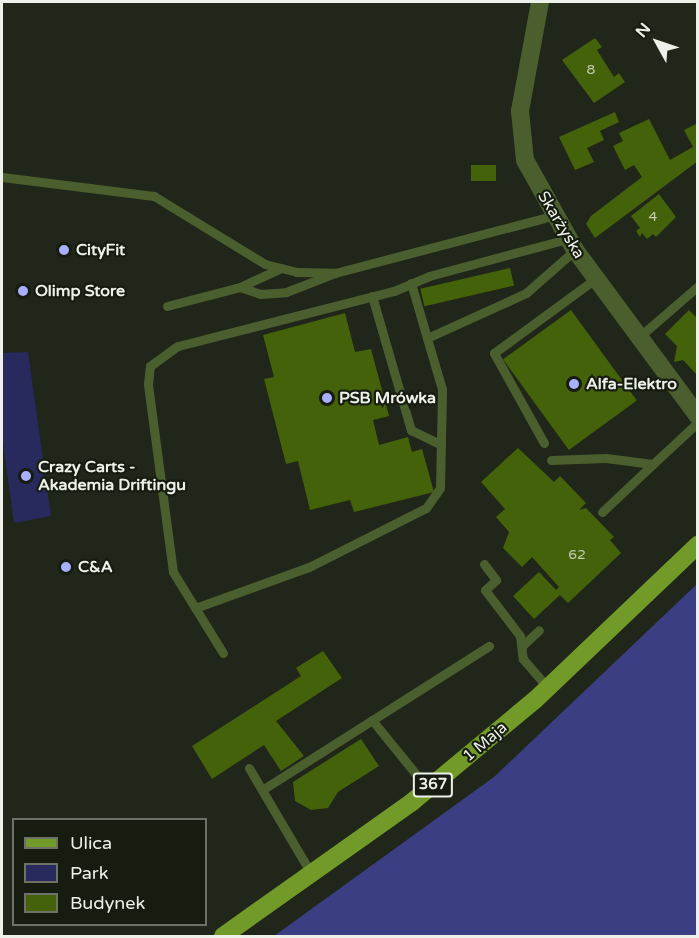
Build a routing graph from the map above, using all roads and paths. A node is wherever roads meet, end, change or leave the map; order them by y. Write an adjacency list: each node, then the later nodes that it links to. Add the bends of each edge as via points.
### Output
1 (540, 2): 3 (street, Skarżyska, via 520,111 525,160)
2 (2, 177): 5 (lane, via 120,190 163,200 254,258)
3 (552, 216): 4 (street, Skarżyska); 6 (lane)
4 (571, 244): 7 (street, Skarżyska); 8 (lane); 14 (lane, via 526,293)
5 (281, 268): 6 (lane); 10 (lane)
6 (335, 273): 10 (lane, via 270,294)
7 (596, 279): 13 (street, Skarżyska); 18 (lane, via 494,353)
8 (411, 284): 11 (lane); 14 (lane)
9 (698, 286): 13 (lane)
10 (240, 287): 12 (lane)
11 (372, 296): 17 (lane, via 411,430); 24 (lane, via 178,346 150,366 148,384 173,572)
12 (167, 306)
13 (639, 337): 15 (street, Skarżyska)
14 (427, 338): 17 (lane, via 442,389)
15 (698, 416)
16 (698, 422): 20 (lane)
17 (438, 443): 24 (lane, via 440,488 426,508 309,567)
18 (544, 443)
19 (551, 460): 20 (lane, via 606,458)
20 (653, 464): 21 (lane)
21 (602, 512)
22 (698, 545): 29 (main road, 1 Maja / 367)
23 (484, 564): 27 (lane, via 496,580 485,590 520,636)
24 (195, 608): 28 (lane)
25 (539, 630): 27 (lane)
26 (489, 646): 30 (lane)
27 (522, 646): 29 (lane, via 523,659)
28 (223, 652)
29 (548, 688): 32 (main road, 1 Maja / 367)
30 (372, 720): 32 (lane); 33 (lane)
31 (249, 768): 33 (lane)
32 (428, 789): 34 (main road, 1 Maja / 367)
33 (262, 790): 34 (lane)
34 (312, 875): 35 (main road, 1 Maja / 367)
35 (223, 936)

